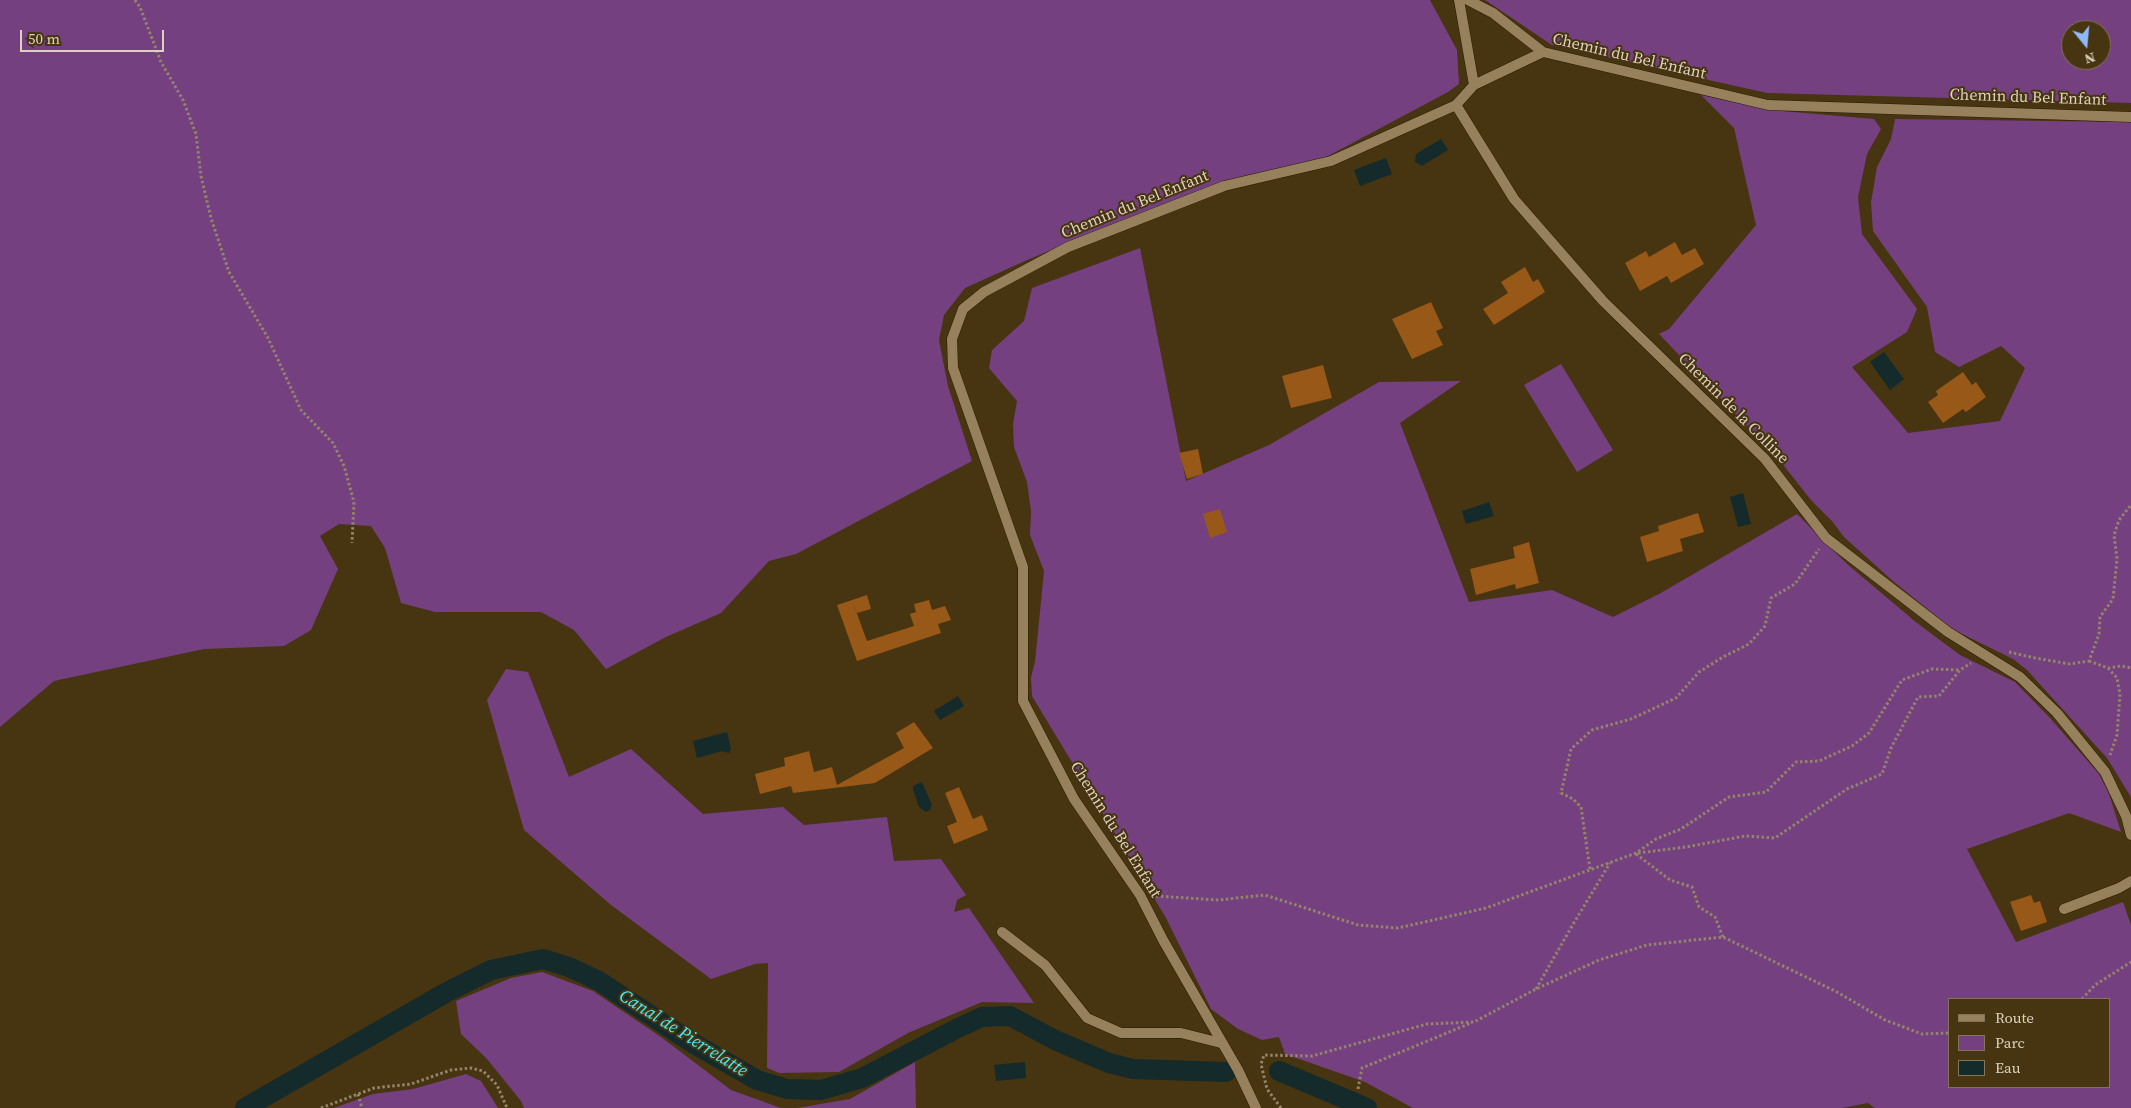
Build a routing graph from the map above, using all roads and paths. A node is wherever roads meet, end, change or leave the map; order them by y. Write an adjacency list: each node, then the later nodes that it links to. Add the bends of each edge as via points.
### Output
1 (135, 0): 10 (path, via 196,134 211,218 229,272 268,338 301,410 333,443 344,466 354,502)
2 (1459, 0): 5 (street)
3 (1468, 0): 4 (street, via 1493,13)
4 (1543, 52): 5 (street, Chemin du Bel Enfant); 7 (street, Chemin du Bel Enfant, via 1768,105)
5 (1474, 85): 6 (street, Chemin du Bel Enfant)
6 (1456, 106): 9 (street, Chemin de la Colline, via 1514,198 1603,301 1765,459); 22 (street, Chemin du Bel Enfant, via 1331,162 1224,186 1068,246 984,292 964,309 952,339 953,368 1023,567 1024,701 1074,799)
7 (2131, 117)
8 (2131, 504): 12 (path, via 2114,535 2117,559 2113,599 2100,617 2099,634)
9 (1826, 538): 11 (street, Chemin de la Colline, via 1919,611); 20 (path, via 1794,584 1771,598 1765,626 1748,644 1699,672 1676,698 1631,719 1592,730 1571,749 1561,793 1581,807)
10 (352, 543)
11 (1984, 653): 12 (path, via 2002,650 2070,664); 15 (path); 16 (street, Chemin de la Colline, via 2020,677 2057,713)
12 (2089, 662): 13 (path)
13 (2108, 668): 14 (path); 16 (path, via 2117,678 2120,694 2117,736)
14 (2131, 668)
15 (1960, 670): 18 (path, via 1932,669 1902,680 1869,734 1852,746 1819,761 1796,762 1766,792 1729,797 1681,830 1656,839); 18 (path, via 1939,696 1918,697 1891,748 1882,774 1847,789 1775,838 1745,836)
16 (2105, 772): 17 (street, Chemin de la Colline, via 2126,816)
17 (2131, 835)
18 (1636, 854): 19 (path); 25 (path, via 1670,880 1692,887 1699,907 1715,917)
19 (1610, 863): 20 (path); 27 (path)
20 (1590, 869): 22 (path, via 1486,908 1398,928 1358,925 1265,895 1218,900)
21 (2131, 881): 23 (street)
22 (1140, 895): 31 (street, Chemin du Bel Enfant)
23 (2064, 909)
24 (1002, 932): 31 (street, via 1045,965 1087,1018 1121,1033 1181,1033)
25 (1723, 937): 27 (path, via 1647,945 1599,960); 30 (path, via 1837,992 1885,1020 1922,1034)
26 (2131, 962): 28 (path, via 2095,985)
27 (1536, 989): 29 (path)
28 (2083, 998)
29 (1474, 1022): 32 (path, via 1362,1068); 38 (path, via 1427,1024 1312,1056 1264,1055 1261,1064 1267,1089)
30 (1948, 1033)
31 (1221, 1043): 37 (street, Chemin du Bel Enfant)
32 (1358, 1089)
33 (358, 1094): 34 (path); 35 (path); 36 (path, via 374,1088 411,1084 451,1070 471,1068 484,1072 497,1085)
34 (320, 1108)
35 (362, 1108)
36 (507, 1108)
37 (1256, 1108)
38 (1281, 1108)

